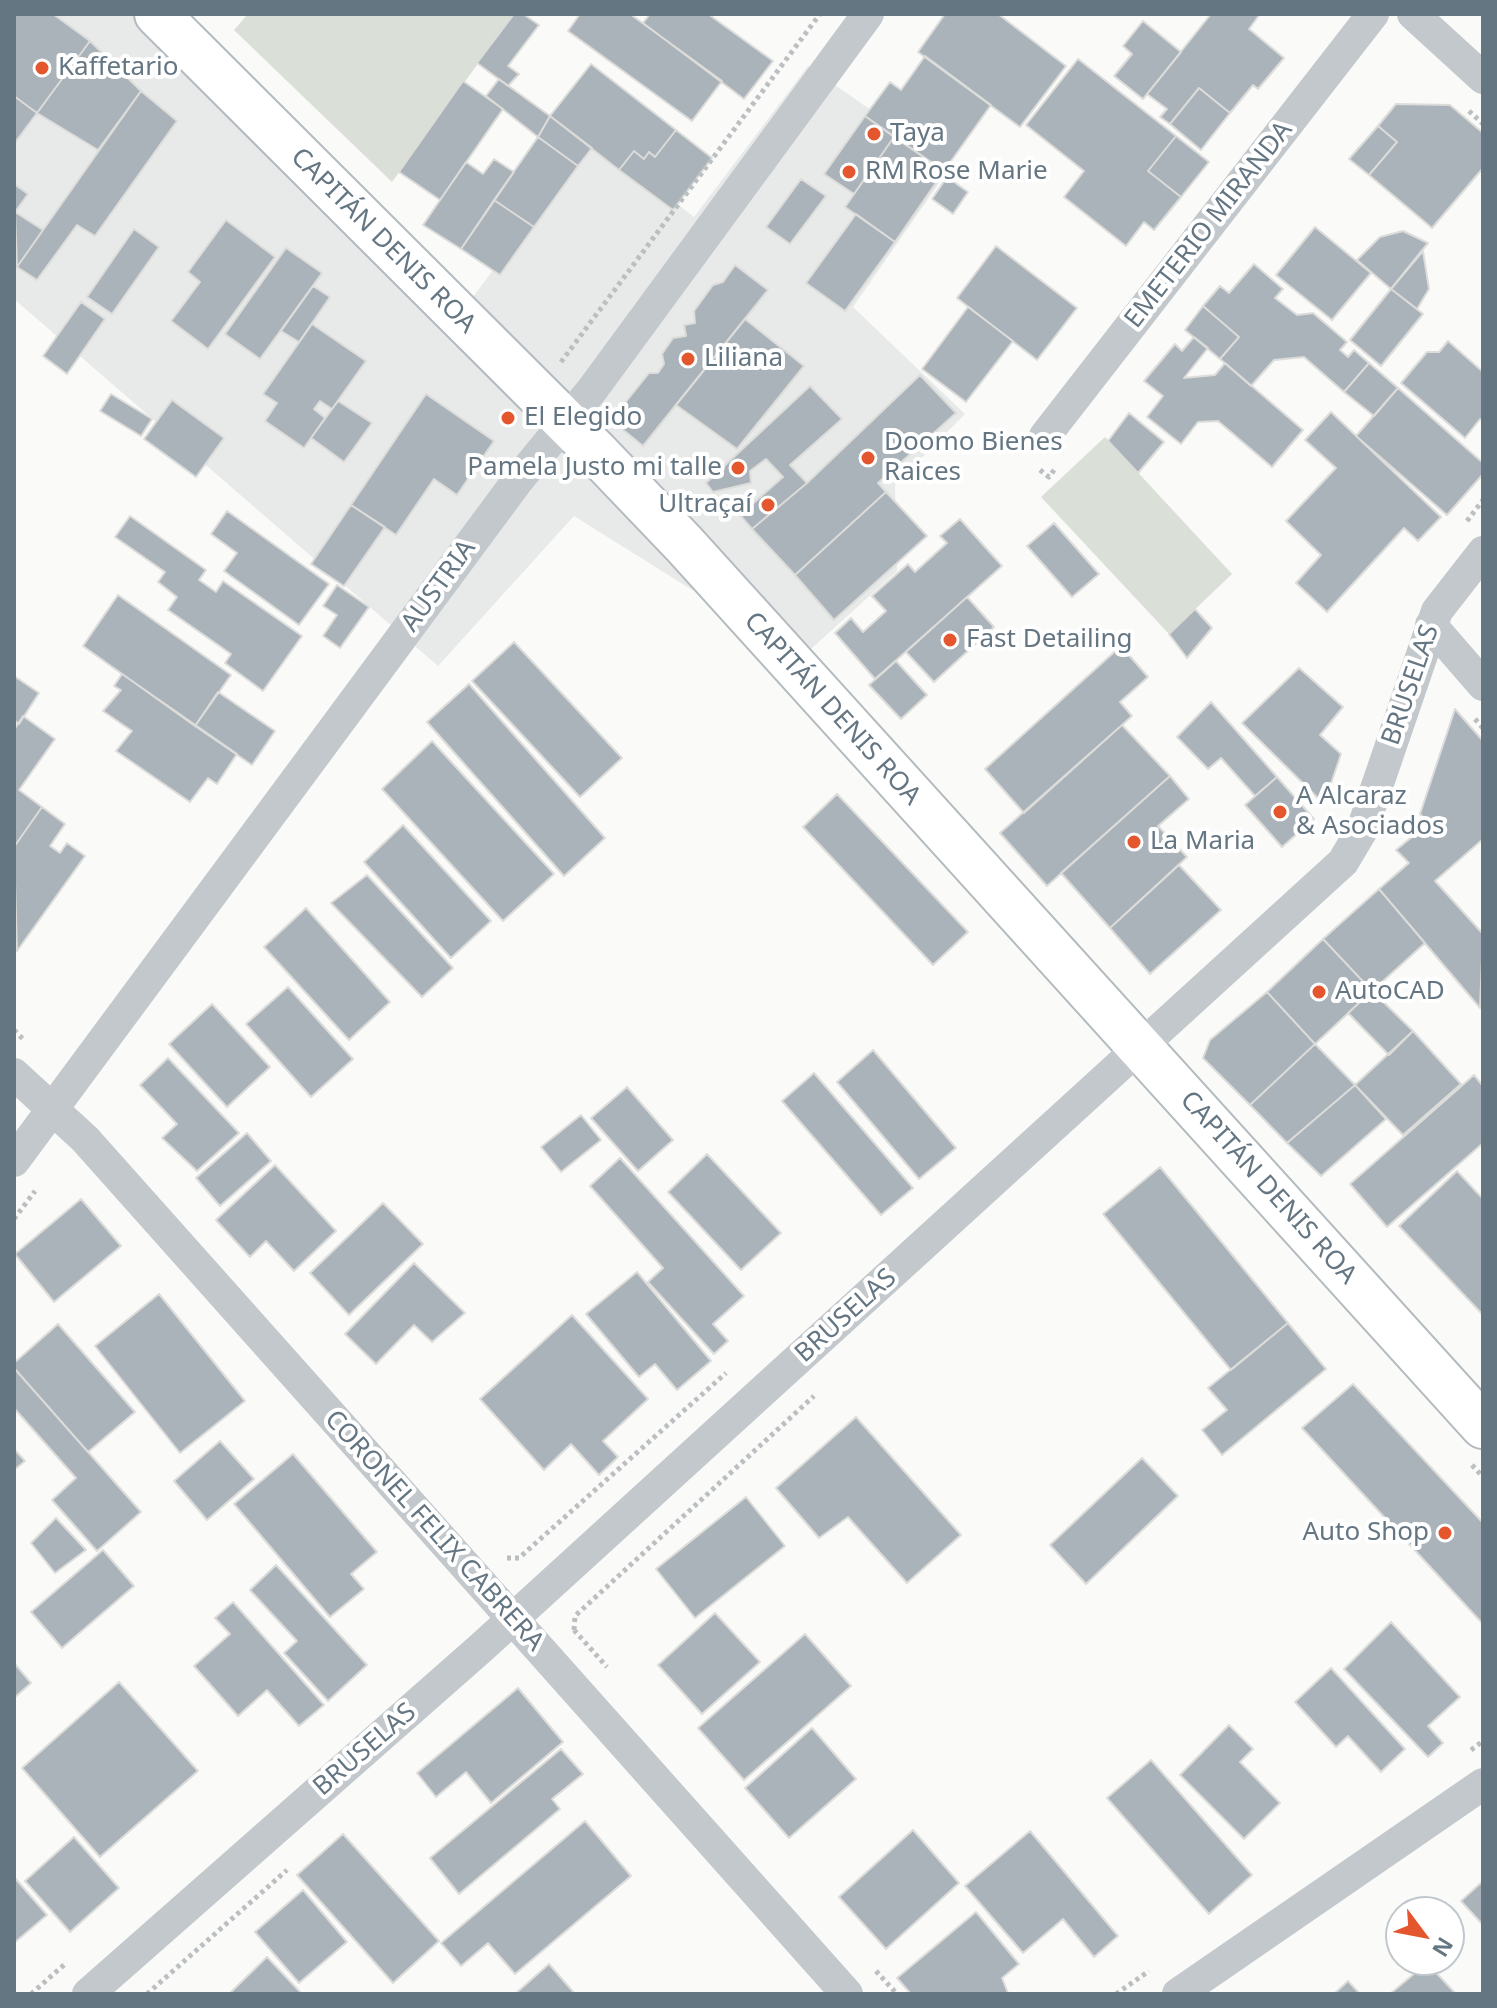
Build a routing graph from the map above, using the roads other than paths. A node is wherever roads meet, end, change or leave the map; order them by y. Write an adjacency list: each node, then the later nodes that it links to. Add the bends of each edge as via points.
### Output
1 (157, 14): 6 (main road, CAPITÁN DENIS ROA)
2 (868, 14): 6 (street, AUSTRIA)
3 (1373, 14): 7 (street, EMETERIO MIRANDA)
4 (1413, 14): 5 (street)
5 (1483, 78)
6 (566, 423): 11 (main road, CAPITÁN DENIS ROA, via 684,544); 13 (street, AUSTRIA, via 518,480)
7 (1045, 436)
8 (1483, 552): 9 (street, BRUSELAS)
9 (1431, 625): 10 (street); 11 (street, BRUSELAS, via 1362,830 1343,862)
10 (1483, 685)
11 (1142, 1048): 15 (main road, CAPITÁN DENIS ROA); 16 (street, BRUSELAS)
12 (14, 1074): 13 (street, CORONEL FELIX CABRERA)
13 (53, 1108): 14 (street, AUSTRIA); 16 (street, CORONEL FELIX CABRERA)
14 (14, 1161)
15 (1483, 1426)
16 (512, 1618): 18 (street, BRUSELAS); 19 (street, CORONEL FELIX CABRERA)
17 (1483, 1784): 20 (street)
18 (88, 1994)
19 (847, 1994)
20 (1178, 1994)

